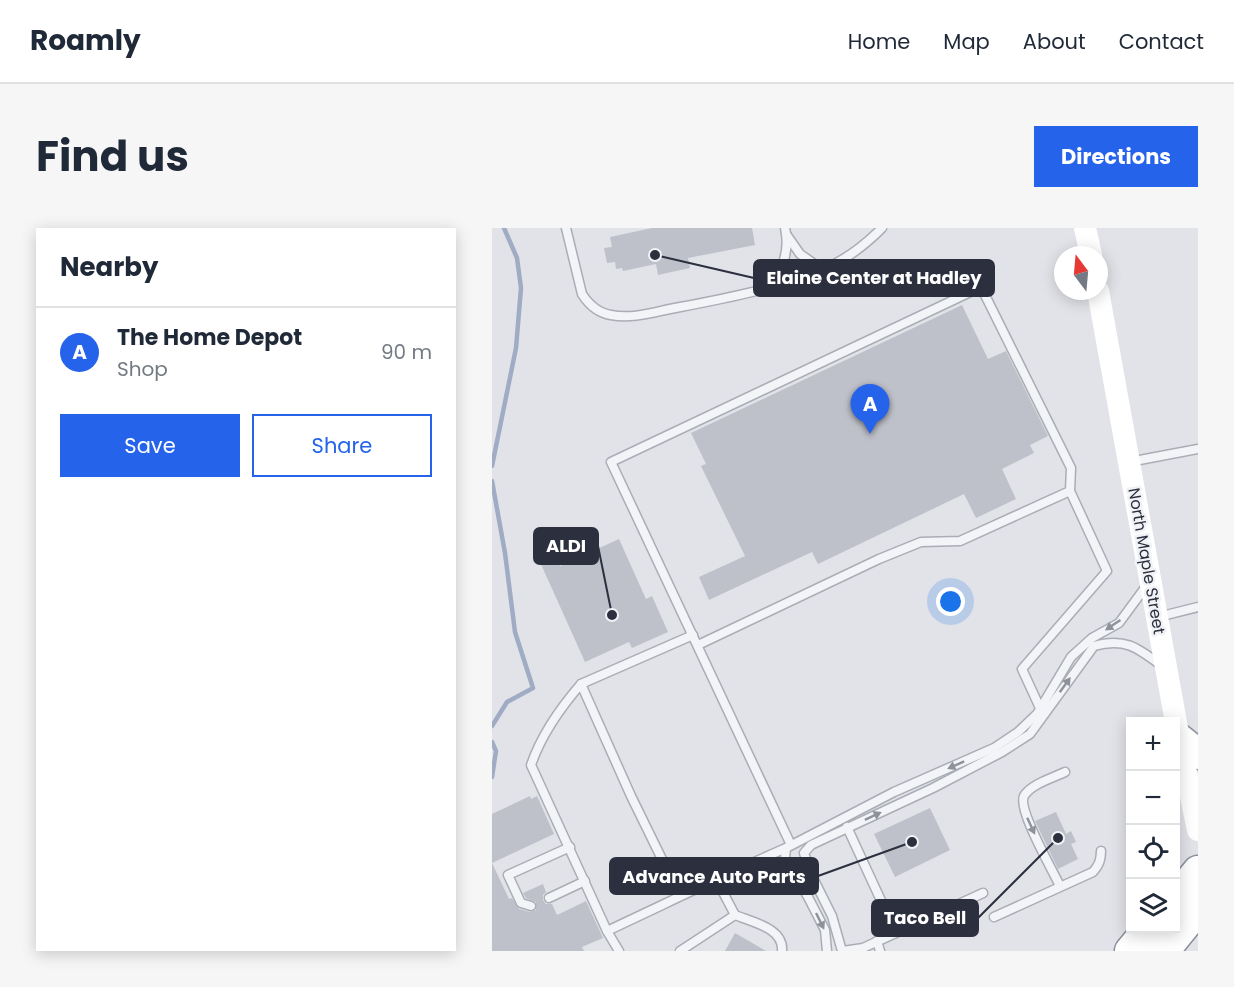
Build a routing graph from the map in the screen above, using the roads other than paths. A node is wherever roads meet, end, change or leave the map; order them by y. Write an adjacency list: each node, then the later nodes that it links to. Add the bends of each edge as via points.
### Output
1 (566, 228): 7 (lane, via 582,294 607,314 637,315)
2 (882, 228): 6 (lane, via 853,253)
3 (1085, 228): 5 (main road)
4 (786, 231): 6 (lane, via 800,254); 7 (lane, via 783,266)
5 (1089, 246)
6 (823, 270): 7 (lane)
7 (770, 286)
8 (1100, 300): 10 (main road, North Maple Street)
9 (1198, 448): 10 (lane)
10 (1129, 462): 12 (main road, North Maple Street)
11 (1070, 491): 15 (lane, via 1071,468 981,286 611,462); 16 (lane, via 960,541 921,542); 19 (lane, via 1107,571 1022,669)
12 (1150, 581): 14 (main road, North Maple Street); 19 (lane, one-way to 19, via 1119,623 1092,638 1071,657)
13 (1198, 607): 14 (lane)
14 (1157, 617): 17 (main road, North Maple Street)
15 (693, 635): 16 (lane); 18 (lane)
16 (698, 645): 24 (lane)
17 (1167, 670): 20 (main road, North Maple Street); 22 (lane, one-way to 17, via 933,788 1030,734 1094,646 1107,643 1137,647)
18 (581, 684): 25 (lane, via 566,702 531,765); 33 (lane)
19 (1040, 708): 24 (lane, one-way to 24, via 1018,732 994,748 894,792)
20 (1189, 746): 23 (main road, North Maple Street)
21 (1065, 772): 30 (lane, one-way to 30, via 1030,789 1022,802)
22 (847, 827): 40 (lane); 47 (lane, via 811,845 804,853 832,916)
23 (1198, 830)
24 (789, 846): 28 (lane); 46 (lane, one-way to 46, via 785,858 825,930)
25 (570, 847): 29 (lane); 35 (lane, via 508,874 521,903)
26 (1101, 850): 30 (lane, via 1093,872)
27 (1198, 872): 32 (highway)
28 (717, 879): 33 (lane); 37 (lane)
29 (585, 881): 34 (lane); 39 (lane)
30 (1060, 886): 38 (lane)
31 (983, 893): 40 (lane)
32 (1180, 893)
33 (680, 896): 39 (lane)
34 (549, 898)
35 (531, 906)
36 (1198, 909): 50 (highway)
37 (735, 915): 44 (lane); 45 (lane, via 777,933)
38 (994, 917)
39 (607, 931): 43 (lane)
40 (896, 933): 42 (lane)
41 (1145, 933): 49 (highway)
42 (877, 941): 47 (lane); 48 (lane)
43 (619, 951)
44 (680, 951)
45 (782, 951)
46 (827, 951)
47 (842, 951)
48 (880, 951)
49 (1130, 951)
50 (1164, 951)

